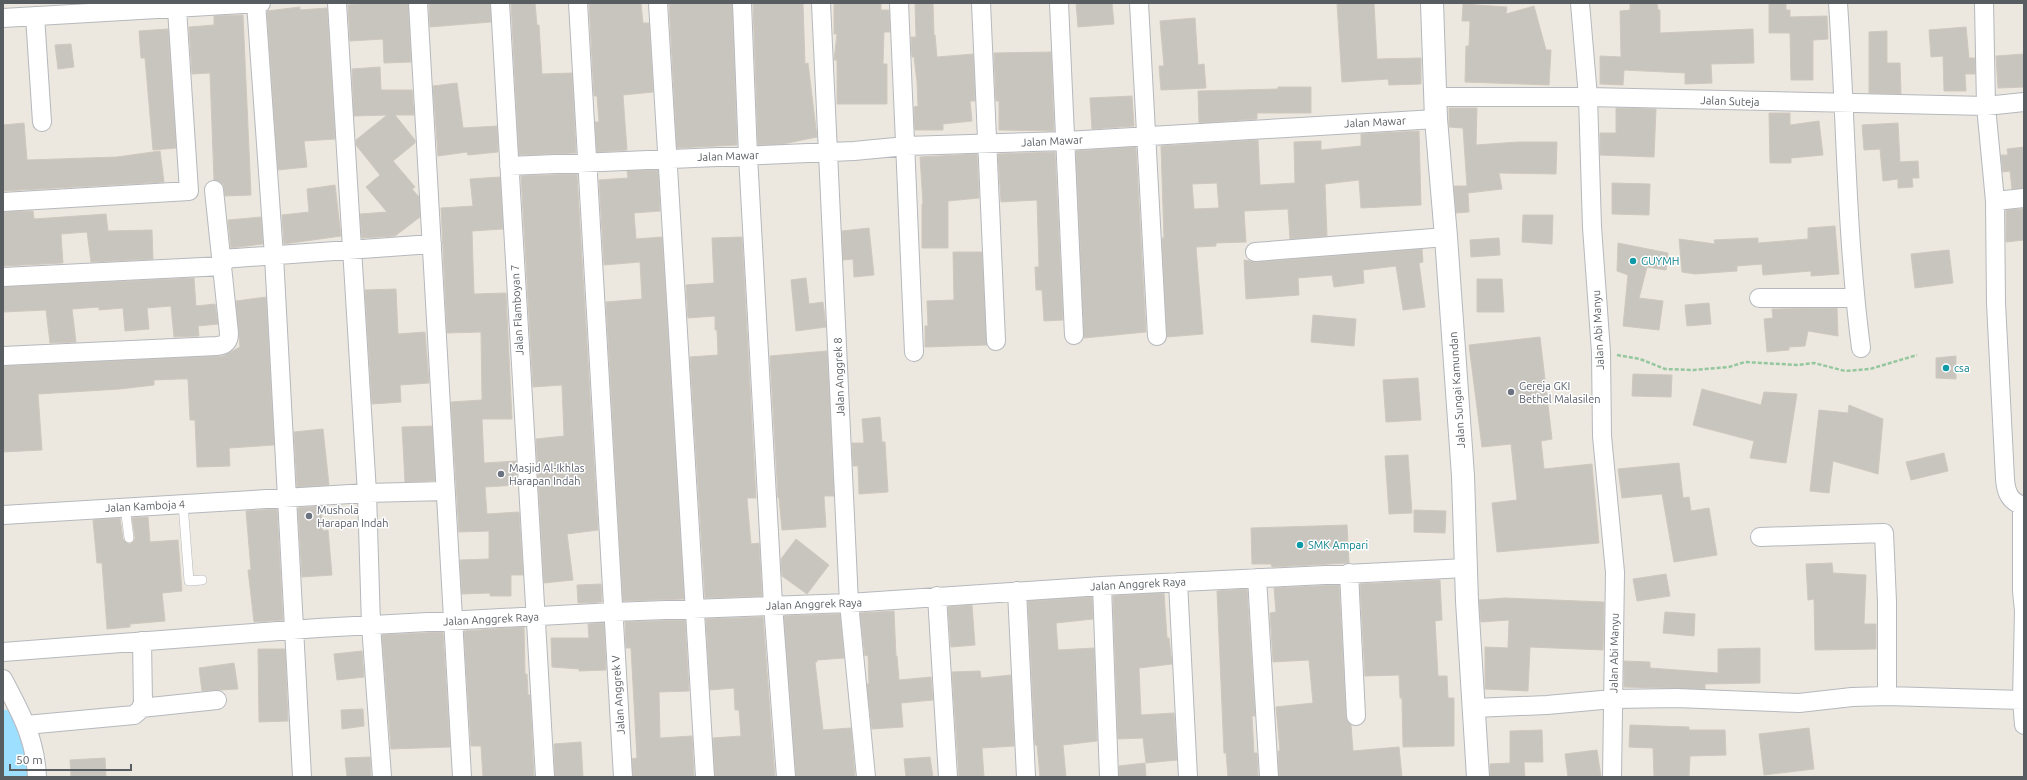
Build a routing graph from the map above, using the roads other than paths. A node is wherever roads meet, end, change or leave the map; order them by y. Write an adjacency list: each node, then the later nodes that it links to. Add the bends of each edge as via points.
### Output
1 (256, 3): 2 (street); 18 (street); 45 (street)
2 (262, 3)
3 (337, 3): 43 (street)
4 (418, 3): 42 (street)
5 (500, 3): 36 (street, Jalan Flamboyan 7)
6 (578, 3): 35 (street, Jalan Anggrek V)
7 (658, 3): 34 (street)
8 (742, 3): 33 (street)
9 (820, 3): 32 (street, Jalan Anggrek 8)
10 (899, 3): 31 (street)
11 (981, 3): 30 (street)
12 (1059, 3): 29 (street)
13 (1139, 3): 28 (street)
14 (1432, 3): 21 (main road, Jalan Sungai Kamundan)
15 (1580, 3): 22 (street, Jalan Abi Manyu)
16 (1838, 3): 24 (street)
17 (1984, 3): 25 (street)
18 (177, 9): 19 (street); 40 (street, via 189,191)
19 (35, 16): 20 (street); 27 (street)
20 (3, 18)
21 (1436, 97): 22 (street, Jalan Suteja); 26 (main road, Jalan Sungai Kamundan)
22 (1588, 97): 24 (street, Jalan Suteja); 86 (street, Jalan Abi Manyu, via 1592,227 1601,352 1602,436 1615,572)
23 (2024, 102): 25 (street, Jalan Suteja)
24 (1845, 104): 25 (street, Jalan Suteja); 49 (street, via 1848,223)
25 (1986, 106): 39 (street)
26 (1436, 119): 28 (street, Jalan Mawar); 41 (main road, Jalan Sungai Kamundan)
27 (42, 122)
28 (1148, 136): 29 (street, Jalan Mawar); 51 (street)
29 (1066, 141): 30 (street, Jalan Mawar); 50 (street)
30 (988, 144): 31 (street, Jalan Mawar); 52 (street)
31 (906, 146): 32 (street, Jalan Mawar); 54 (street)
32 (827, 152): 33 (street, Jalan Mawar); 73 (street, Jalan Anggrek 8)
33 (748, 156): 34 (street, Jalan Mawar); 74 (street)
34 (667, 158): 35 (street, Jalan Mawar); 75 (street)
35 (587, 162): 36 (street, Jalan Mawar); 77 (street, Jalan Anggrek V)
36 (509, 166): 78 (street, Jalan Flamboyan 7)
37 (214, 190): 46 (street)
38 (2024, 198): 39 (street)
39 (1995, 201): 60 (street, via 1996,303 2006,491 2011,500)
40 (3, 202)
41 (1446, 237): 44 (street); 65 (main road, Jalan Sungai Kamundan, via 1463,476)
42 (432, 244): 43 (street); 56 (street)
43 (352, 249): 45 (street); 57 (street)
44 (1255, 252)
45 (274, 256): 46 (street); 58 (street)
46 (223, 263): 47 (street); 55 (street, via 230,333 225,344)
47 (3, 276)
48 (1759, 298): 49 (street)
49 (1855, 298): 53 (street)
50 (1074, 335)
51 (1157, 336)
52 (996, 341)
53 (1861, 348)
54 (914, 352)
55 (3, 356)
56 (446, 491): 57 (street, Jalan Kamboja 4); 79 (street)
57 (367, 493): 58 (street, Jalan Kamboja 4); 80 (street)
58 (286, 498): 59 (street, Jalan Kamboja 4); 81 (street)
59 (183, 504): 61 (street, Jalan Kamboja 4); 68 (lane, via 189,581)
60 (2023, 506): 76 (street)
61 (125, 507): 62 (street, Jalan Kamboja 4); 64 (lane)
62 (3, 515)
63 (1760, 537): 85 (street, via 1884,533)
64 (129, 538)
65 (1466, 568): 66 (street, Jalan Anggrek Raya); 90 (main road, Jalan Sungai Kamundan)
66 (1349, 573): 67 (street, Jalan Anggrek Raya); 91 (street)
67 (1257, 578): 69 (street, Jalan Anggrek Raya); 107 (street)
68 (202, 580)
69 (1178, 582): 70 (street, Jalan Anggrek Raya); 106 (street)
70 (1102, 586): 71 (street, Jalan Anggrek Raya); 105 (street)
71 (1017, 592): 72 (street, Jalan Anggrek Raya); 104 (street)
72 (937, 596): 73 (street, Jalan Anggrek Raya); 103 (street)
73 (850, 603): 74 (street, Jalan Anggrek Raya); 102 (street, Jalan Anggrek 8)
74 (773, 605): 75 (street, Jalan Anggrek Raya); 101 (street)
75 (695, 610): 77 (street, Jalan Anggrek Raya); 100 (street)
76 (2024, 611): 88 (street)
77 (613, 612): 78 (street, Jalan Anggrek Raya); 99 (street, Jalan Anggrek V)
78 (535, 617): 79 (street, Jalan Anggrek Raya); 98 (street, Jalan Flamboyan 7)
79 (453, 620): 80 (street, Jalan Anggrek Raya); 97 (street)
80 (371, 625): 81 (street, Jalan Anggrek Raya); 96 (street)
81 (294, 630): 82 (street, Jalan Anggrek Raya); 95 (street)
82 (142, 642): 83 (street, Jalan Anggrek Raya); 89 (street)
83 (3, 652)
84 (3, 679): 93 (street)
85 (1887, 696): 86 (street, via 1799,703 1677,698); 88 (street)
86 (1613, 699): 90 (street); 109 (street, Jalan Abi Manyu)
87 (217, 700): 89 (street)
88 (2022, 700): 92 (street)
89 (141, 708): 93 (street, via 130,716)
90 (1474, 708): 108 (main road, Jalan Sungai Kamundan)
91 (1356, 716)
92 (2024, 724)
93 (26, 725): 94 (street, via 36,755)
94 (37, 777)
95 (302, 777)
96 (382, 777)
97 (462, 777)
98 (545, 777)
99 (624, 777)
100 (705, 777)
101 (786, 777)
102 (866, 777)
103 (948, 777)
104 (1026, 777)
105 (1109, 777)
106 (1188, 777)
107 (1269, 777)
108 (1478, 777)
109 (1612, 777)

